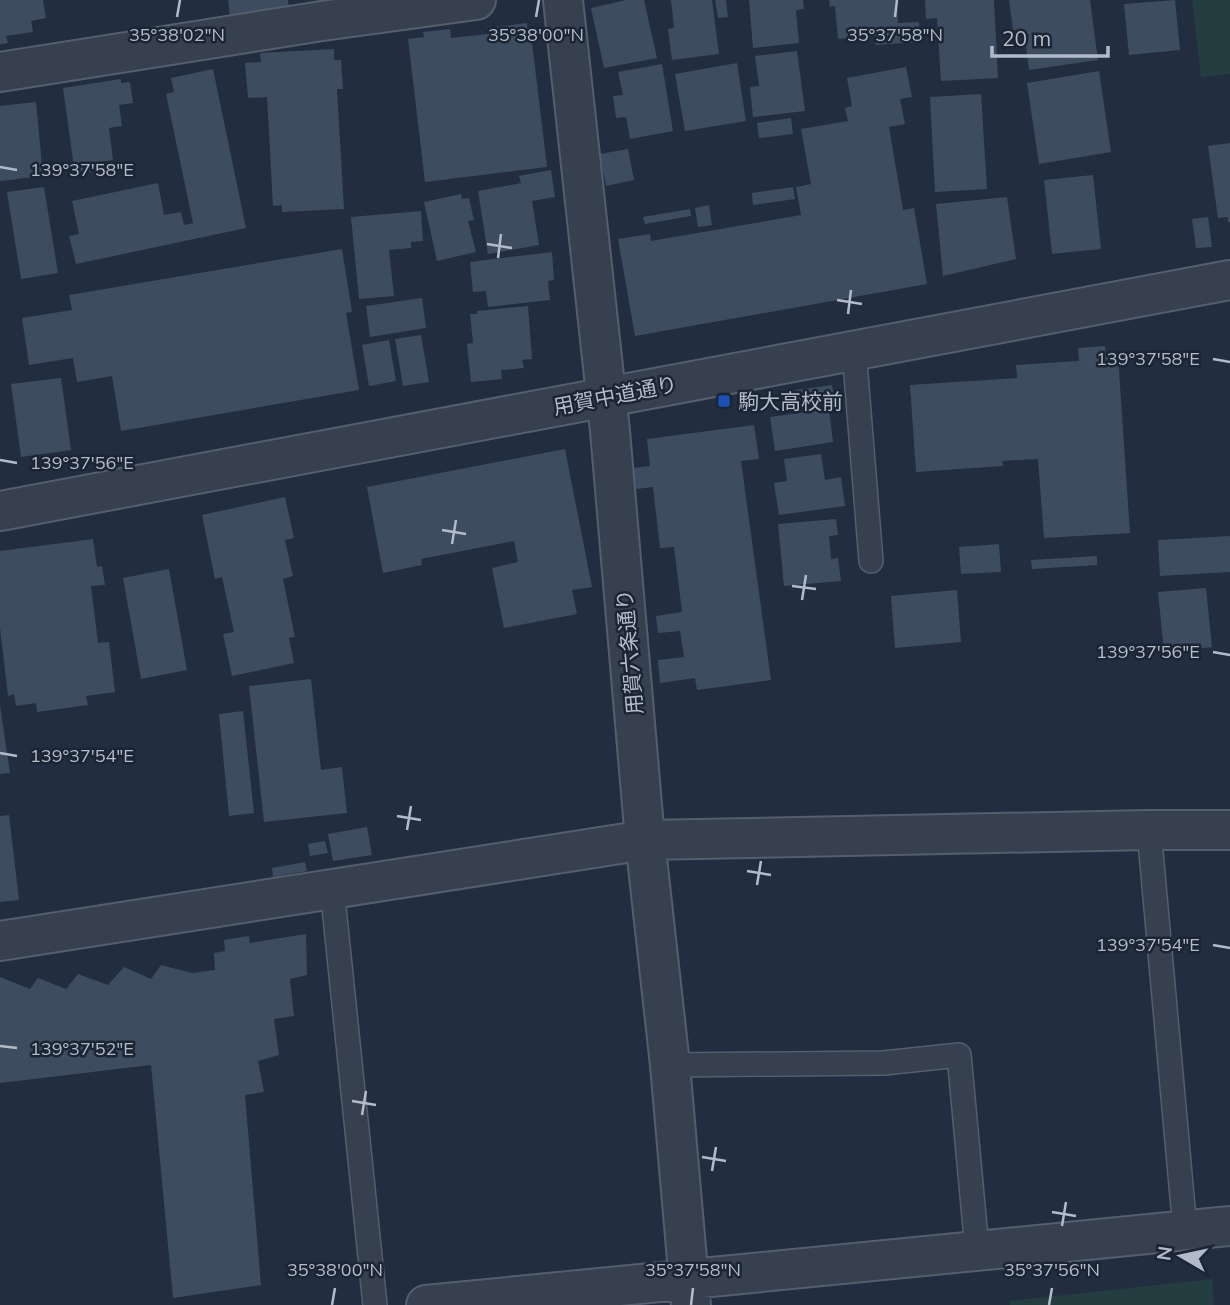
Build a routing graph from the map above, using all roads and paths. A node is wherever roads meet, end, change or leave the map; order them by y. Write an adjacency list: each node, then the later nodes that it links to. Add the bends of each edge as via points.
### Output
1 (476, 0): 3 (street)
2 (563, 0): 6 (street, 用賀六条通り)
3 (0, 72)
4 (1230, 279): 5 (street, 用賀中道通り)
5 (854, 350): 6 (street, 用賀中道通り); 8 (lane)
6 (606, 397): 7 (street, 用賀中道通り); 11 (street, 用賀六条通り)
7 (0, 511)
8 (872, 561)
9 (1149, 830): 10 (street); 11 (street); 16 (lane)
10 (1230, 830)
11 (645, 840): 12 (street); 14 (street, 用賀六条通り)
12 (332, 888): 13 (street); 19 (lane)
13 (0, 941)
14 (670, 1065): 17 (lane, via 884,1063 958,1055); 18 (street, 用賀六条通り)
15 (1230, 1226): 16 (street)
16 (1185, 1230): 17 (street)
17 (977, 1250): 18 (street)
18 (690, 1291): 20 (street)
19 (375, 1305)
20 (426, 1305)

